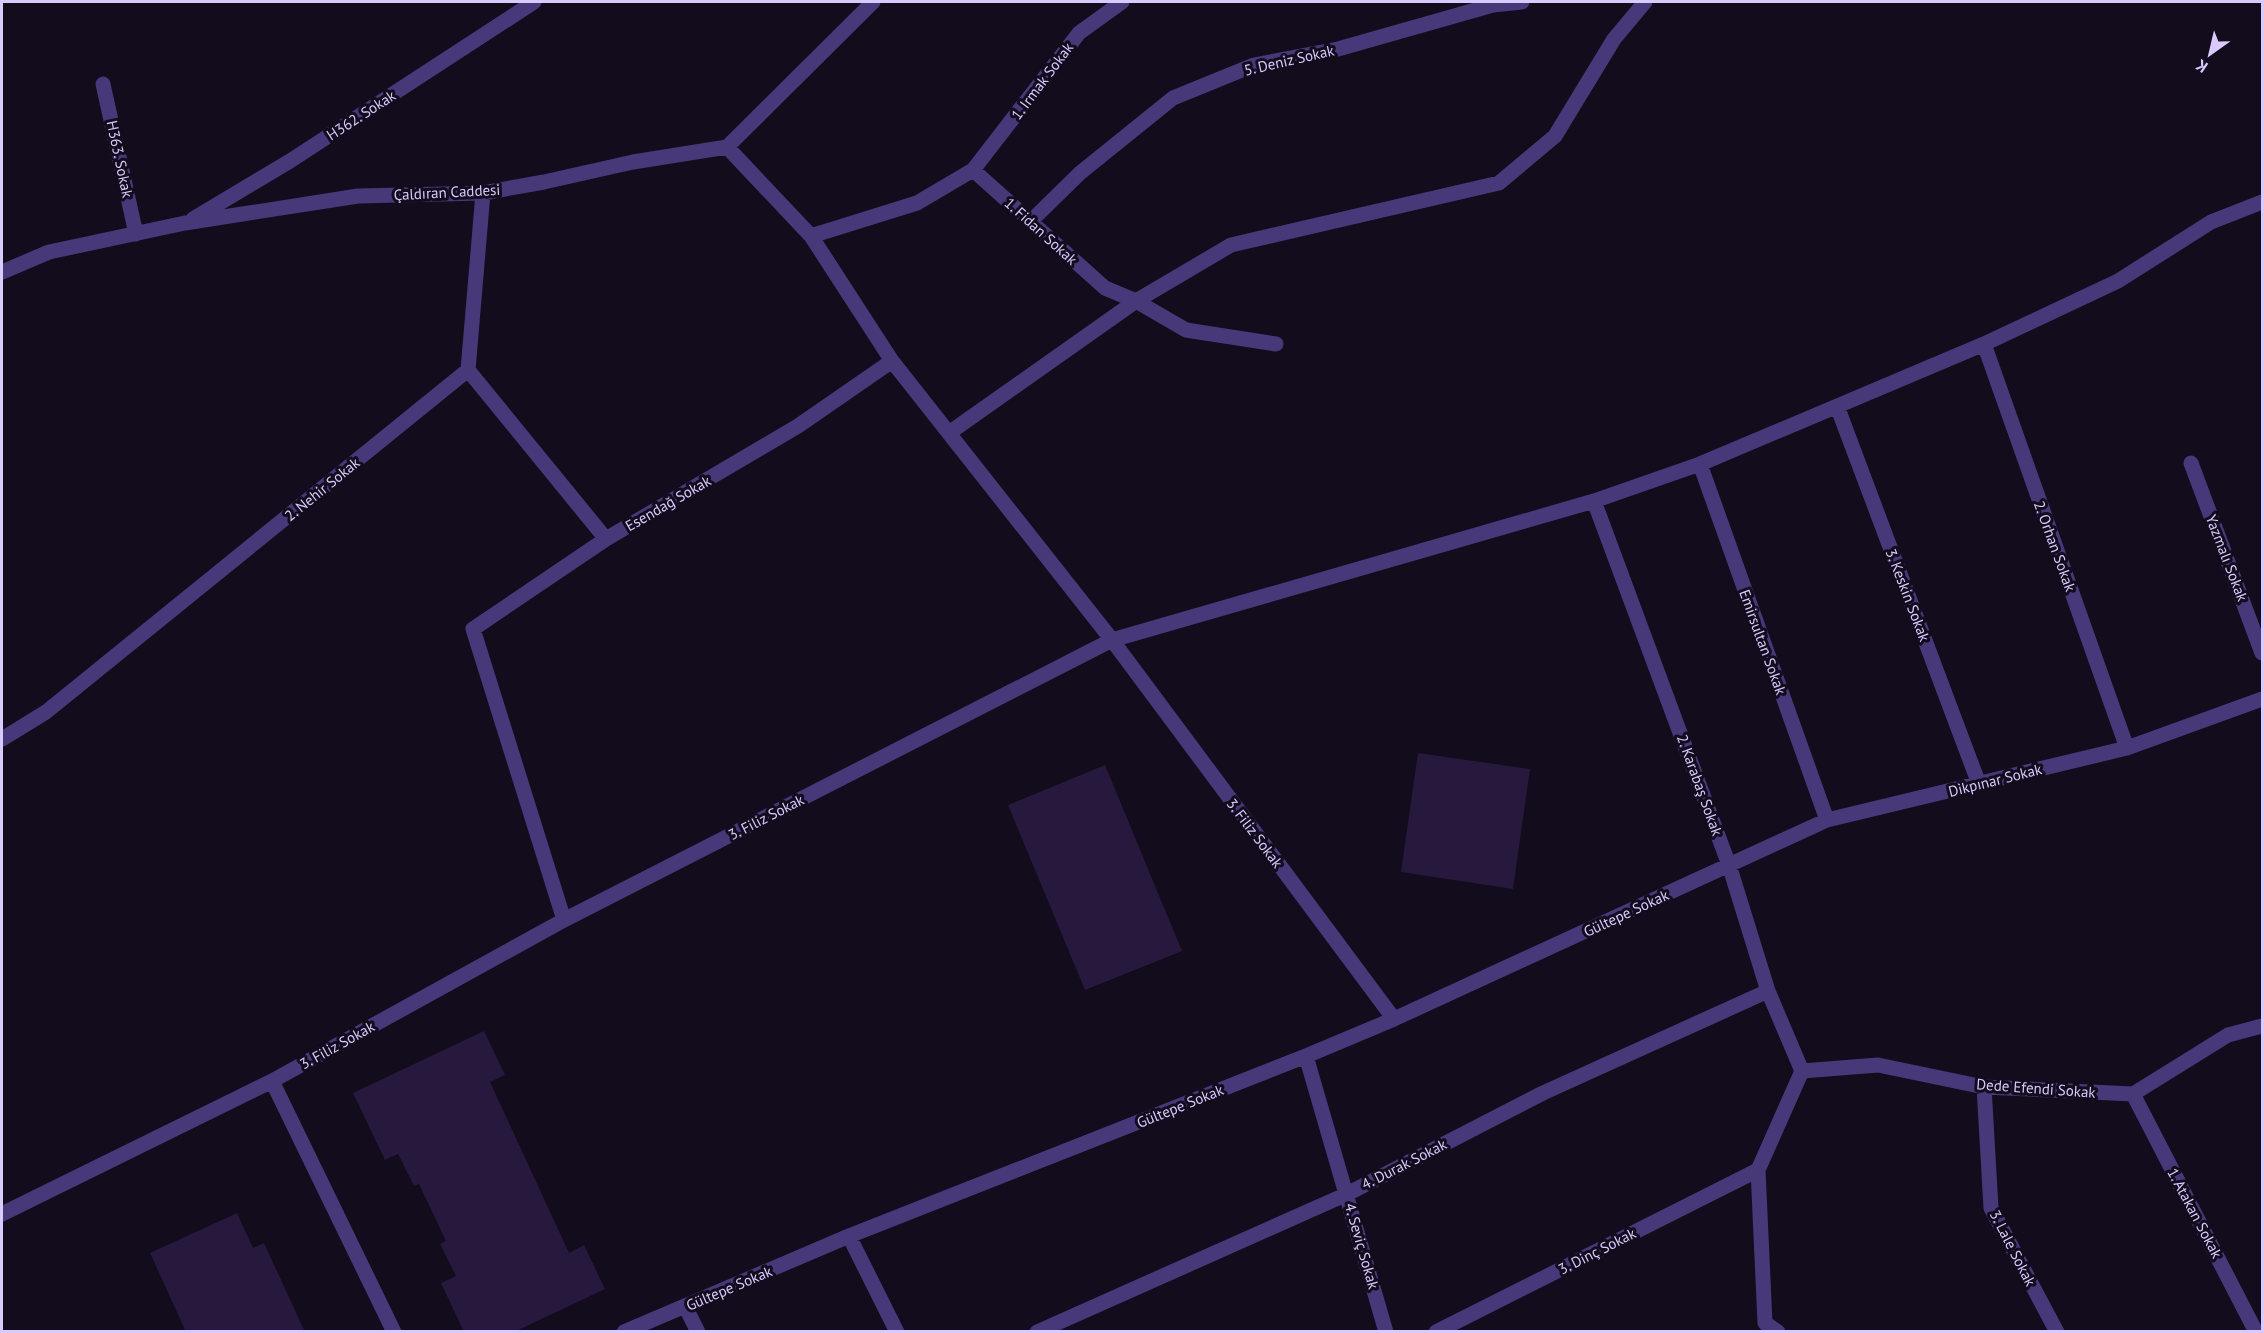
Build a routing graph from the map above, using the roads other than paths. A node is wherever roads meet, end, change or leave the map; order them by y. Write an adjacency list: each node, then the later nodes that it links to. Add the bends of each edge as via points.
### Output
1 (534, 2): 12 (street, H362. Sokak, via 290,161)
2 (873, 2): 7 (street)
3 (1122, 2): 8 (street, 1. Irmak Sokak, via 1079,33)
4 (1522, 2): 11 (street, 5. Deniz Sokak, via 1493,5 1338,50 1254,65 1173,98 1080,173)
5 (1646, 2): 16 (street, via 1614,39 1555,136 1499,183 1232,245)
6 (103, 84): 13 (street, H363. Sokak)
7 (727, 147): 9 (street, Çaldıran Caddesi); 14 (street)
8 (973, 170): 11 (street, 1. Fidan Sokak); 14 (street, via 917,203)
9 (483, 193): 12 (street, Çaldıran Caddesi, via 358,196); 20 (street)
10 (2262, 202): 18 (street, via 2211,222 2118,281)
11 (1030, 222): 16 (street, 1. Fidan Sokak, via 1105,288)
12 (185, 223): 13 (street, Çaldıran Caddesi)
13 (136, 234): 15 (street, Çaldıran Caddesi, via 49,252)
14 (811, 236): 19 (street)
15 (2, 272)
16 (1136, 301): 17 (street, 1. Fidan Sokak, via 1185,330); 22 (street)
17 (1276, 344)
18 (1984, 344): 21 (street); 31 (street, 2. Orhan Sokak)
19 (892, 361): 22 (street); 26 (street, Esendağ Sokak, via 798,426)
20 (468, 370): 26 (street); 30 (street, 2. Nehir Sokak, via 46,712)
21 (1837, 406): 24 (street); 32 (street, 3. Keskin Sokak)
22 (949, 433): 27 (street)
23 (2191, 463): 28 (street, Yazmalı Sokak)
24 (1700, 464): 25 (street); 33 (street, Emirsultan Sokak)
25 (1594, 501): 27 (street); 34 (street, 2. Karabaş Sokak)
26 (606, 539): 35 (street, Esendağ Sokak, via 473,629)
27 (1112, 640): 35 (street, 3. Filiz Sokak); 37 (street, 3. Filiz Sokak)
28 (2262, 653)
29 (2262, 699): 31 (street, Dikpınar Sokak)
30 (2, 739)
31 (2127, 748): 32 (street, Dikpınar Sokak)
32 (1979, 784): 33 (street, Dikpınar Sokak)
33 (1827, 820): 34 (street, Dikpınar Sokak)
34 (1730, 865): 36 (street, 2. Karabaş Sokak); 37 (street, Gültepe Sokak)
35 (564, 920): 41 (street, 3. Filiz Sokak)
36 (1768, 991): 40 (street, 2. Karabaş Sokak); 45 (street, 4. Durak Sokak, via 1543,1093)
37 (1394, 1019): 39 (street, Gültepe Sokak)
38 (2262, 1026): 43 (street, via 2228,1035)
39 (1306, 1056): 45 (street, 4. Seviç Sokak); 47 (street, Gültepe Sokak)
40 (1802, 1071): 42 (street, Dede Efendi Sokak, via 1878,1065); 44 (street)
41 (272, 1081): 46 (street, 3. Filiz Sokak); 50 (street)
42 (1984, 1087): 43 (street, Dede Efendi Sokak); 57 (street, 3. Lale Sokak, via 1991,1208)
43 (2133, 1094): 58 (street, 1. Atakan Sokak)
44 (1758, 1170): 49 (street); 56 (street, 3. Dinç Sokak)
45 (1347, 1194): 54 (street, 4. Durak Sokak); 55 (street, 4. Seviç Sokak)
46 (2, 1214)
47 (849, 1236): 48 (street, Gültepe Sokak); 53 (street)
48 (685, 1306): 51 (street, Gültepe Sokak); 52 (street)
49 (1766, 1329)
50 (394, 1332)
51 (624, 1332)
52 (698, 1332)
53 (897, 1332)
54 (1037, 1332)
55 (1386, 1332)
56 (1436, 1332)
57 (2057, 1332)
58 (2256, 1332)

